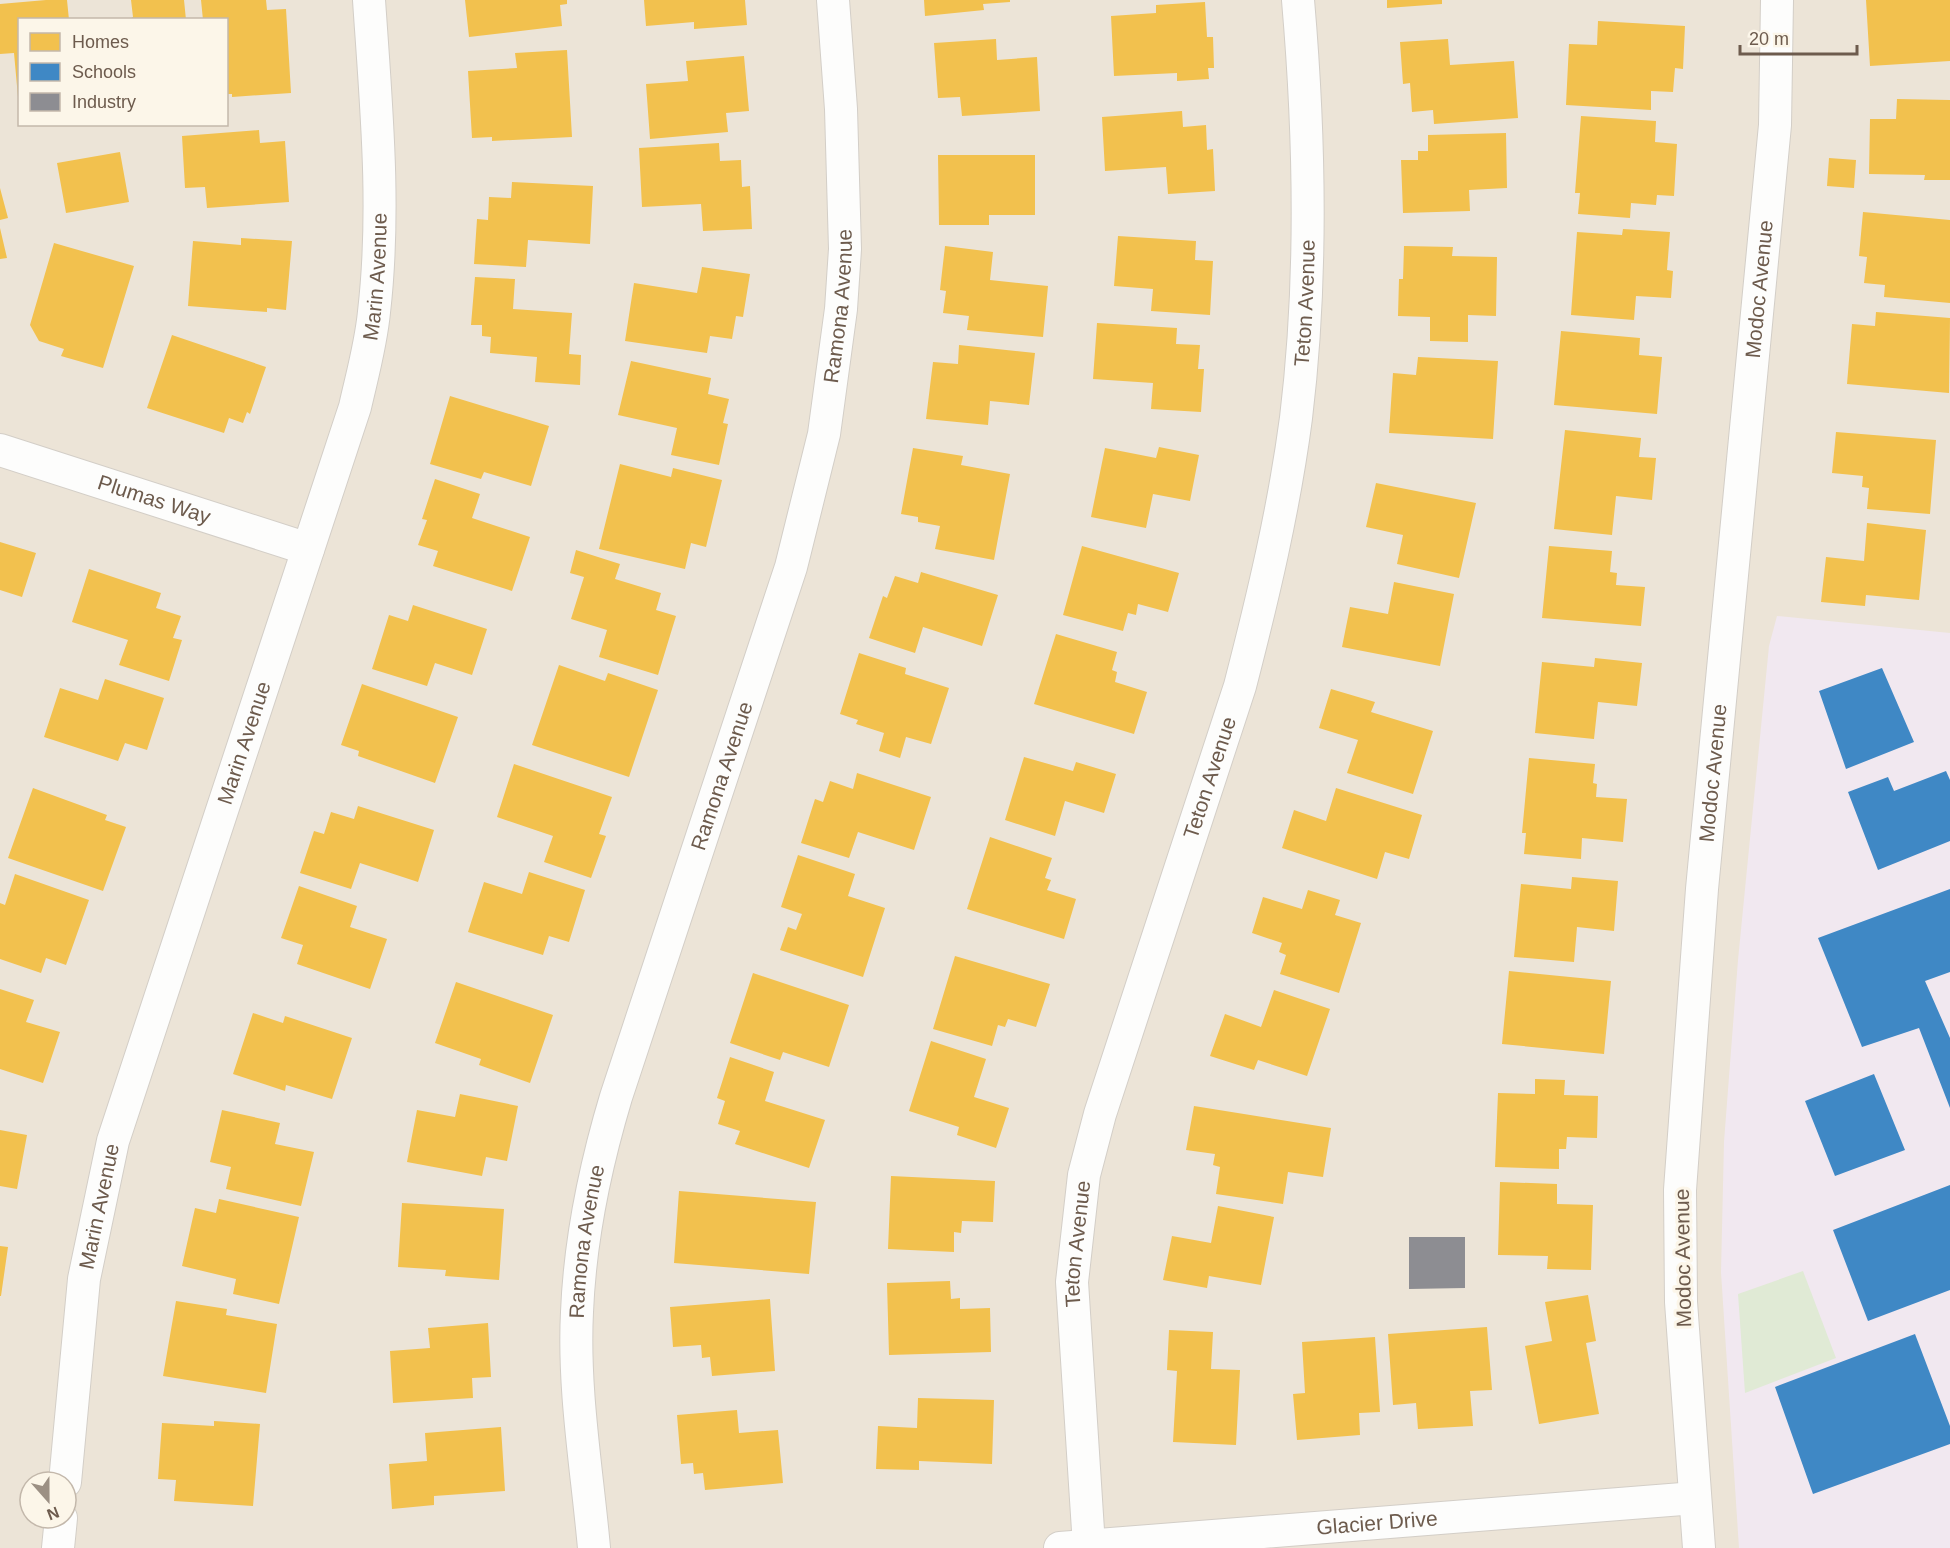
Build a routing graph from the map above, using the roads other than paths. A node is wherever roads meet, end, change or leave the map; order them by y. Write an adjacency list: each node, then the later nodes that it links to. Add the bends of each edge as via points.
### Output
1 (369, 0): 6 (street, Marin Avenue, via 379,154 380,219 374,313 355,407)
2 (833, 0): 12 (street, Ramona Avenue, via 845,249 834,371 811,492 791,567 616,1097 592,1185 576,1313)
3 (1298, 0): 10 (street, Teton Avenue, via 1308,165 1307,288 1296,419 1261,603 1240,686 1100,1114 1084,1175 1075,1238 1072,1325)
4 (1777, 0): 8 (street, Modoc Avenue, via 1774,135 1702,889 1683,1139 1681,1302)
5 (0, 450): 6 (street, Plumas Way)
6 (308, 549): 7 (street, Marin Avenue, via 113,1141 84,1279)
7 (66, 1470)
8 (1695, 1498): 10 (street, Glacier Drive); 13 (street, Modoc Avenue)
9 (60, 1530): 11 (street)
10 (1074, 1547)
11 (58, 1548)
12 (594, 1548)
13 (1699, 1548)

